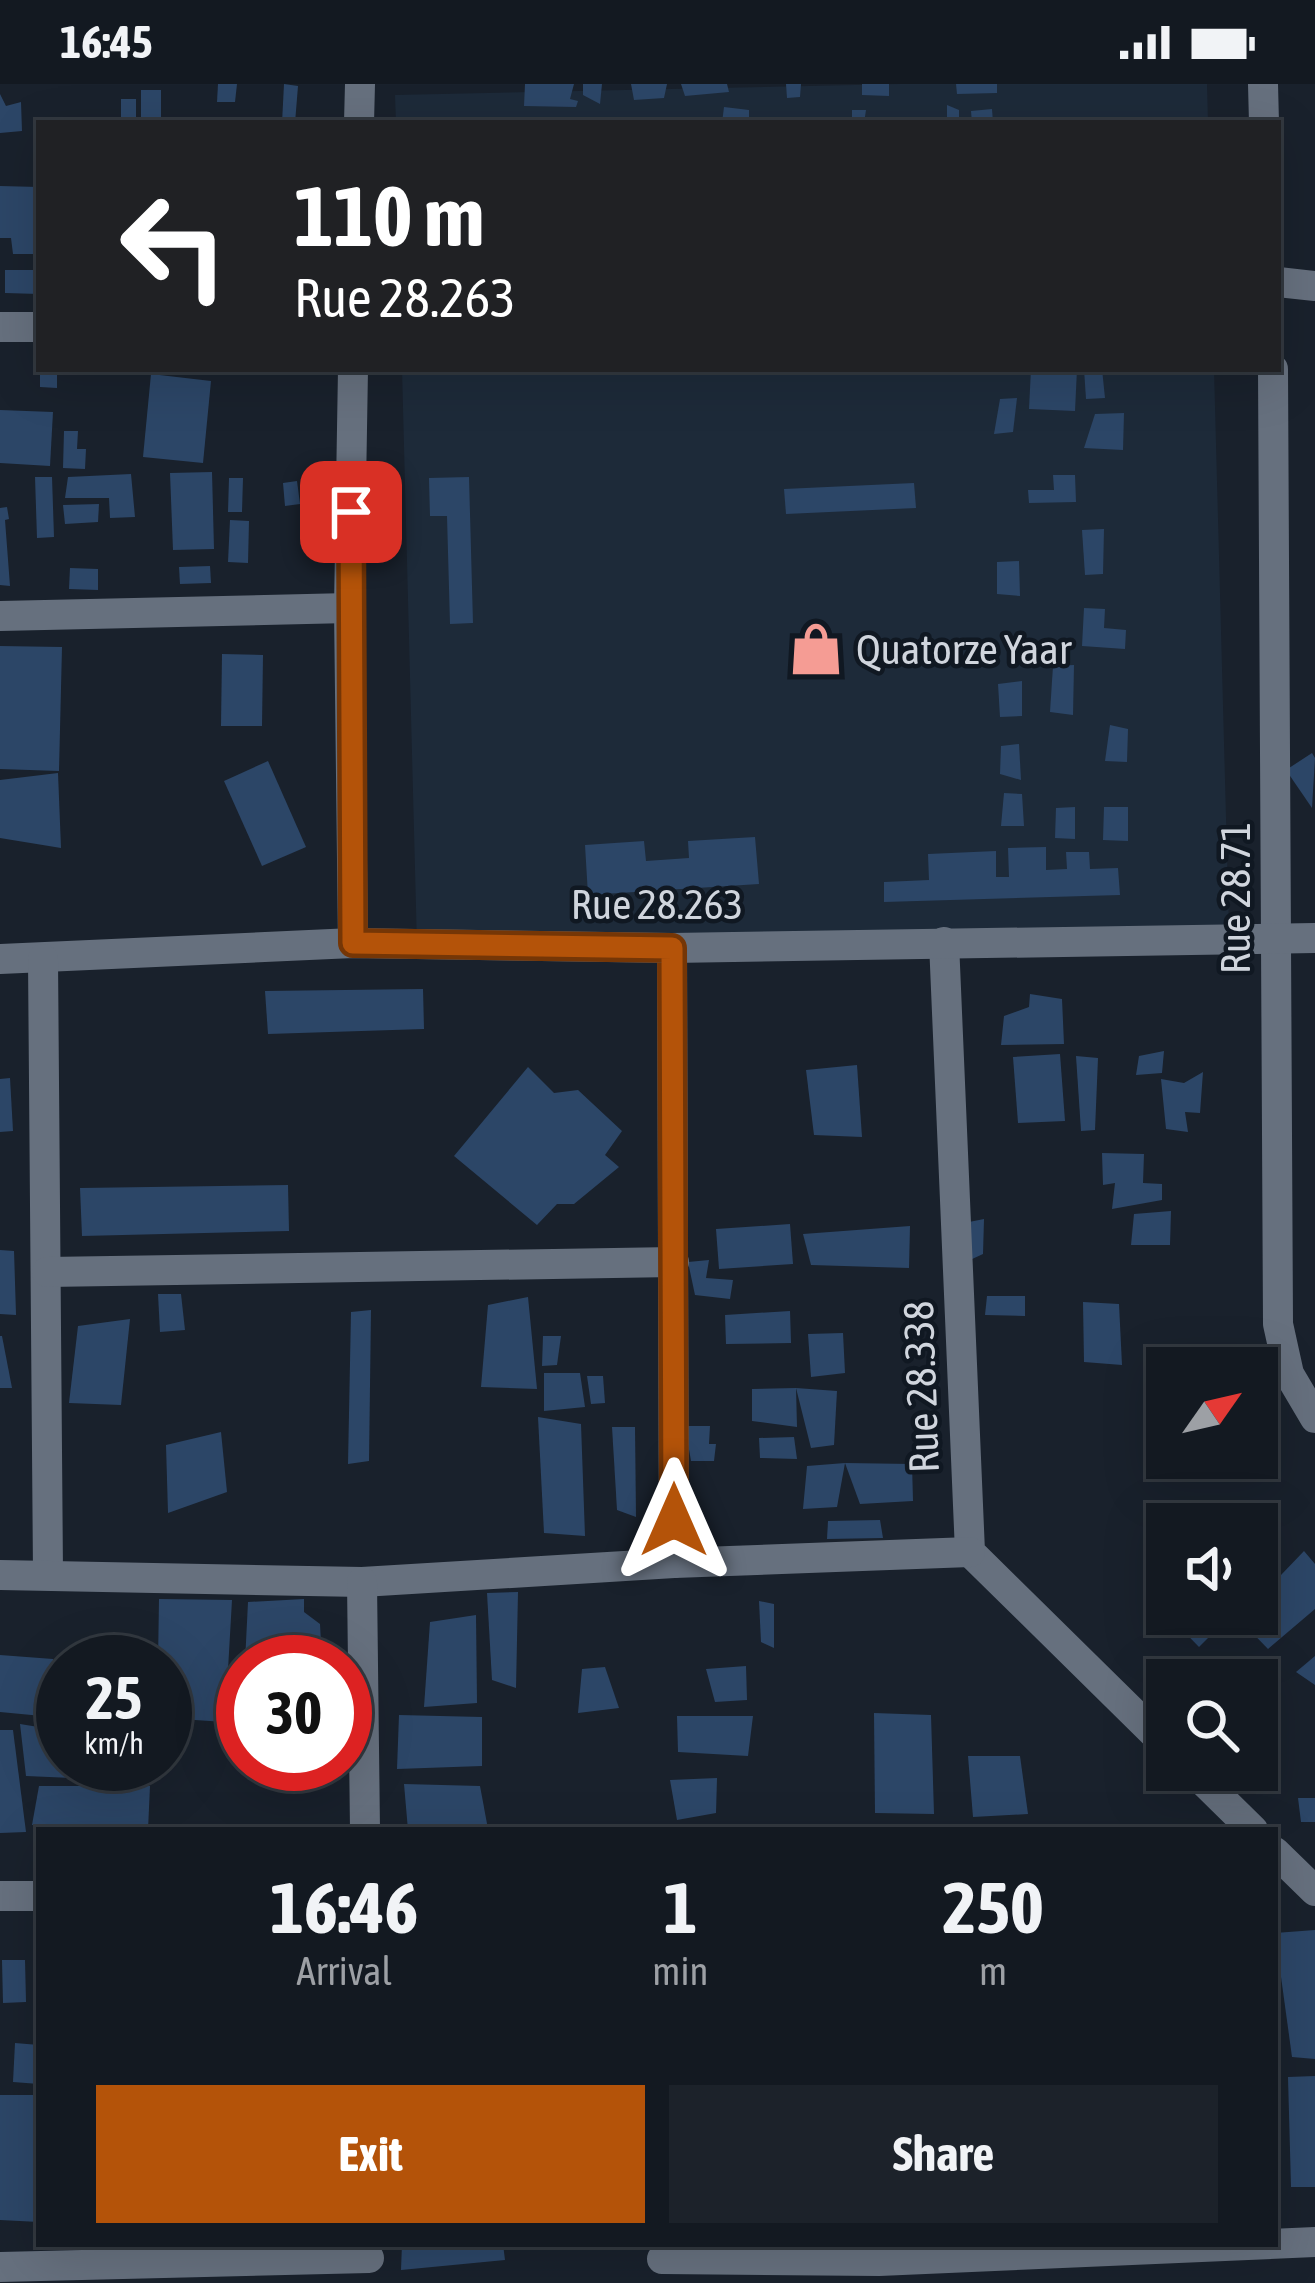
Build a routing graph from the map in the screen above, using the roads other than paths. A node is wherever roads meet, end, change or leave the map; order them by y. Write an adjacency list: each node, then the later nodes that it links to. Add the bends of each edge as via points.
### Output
1 (360, 84): 3 (street)
2 (1263, 84): 4 (street)
3 (359, 120)
4 (1264, 120)
5 (1281, 283): 6 (street)
6 (1315, 286)
7 (0, 327): 8 (street)
8 (36, 327)
9 (353, 372): 11 (street)
10 (1273, 372): 13 (street, Rue 28.71)
11 (349, 608): 12 (street); 16 (street)
12 (0, 616)
13 (1277, 937): 14 (street, Rue 28.263); 15 (street, Rue 28.263); 22 (street, Rue 28.71, via 1278,1324 1289,1374)
14 (1315, 938)
15 (944, 942): 17 (street, Rue 28.263); 23 (street, Rue 28.338)
16 (353, 943): 17 (street, Rue 28.263); 19 (street, Rue 28.263)
17 (672, 948): 20 (street)
18 (0, 958): 19 (street, Rue 28.263)
19 (43, 959): 21 (street)
20 (674, 1262): 21 (street); 24 (street)
21 (47, 1272): 25 (street)
22 (1315, 1418)
23 (970, 1552): 24 (street); 28 (street)
24 (674, 1563): 27 (street)
25 (48, 1573): 26 (street); 27 (street)
26 (0, 1575)
27 (362, 1582): 30 (street)
28 (1146, 1725)
29 (1213, 1791): 31 (street)
30 (365, 1827)
31 (1250, 1827)
32 (1278, 1855): 34 (street)
33 (1278, 1885): 34 (street)
34 (1313, 1887)
35 (0, 1896): 36 (street)
36 (36, 1896)
37 (1315, 2242): 38 (street)
38 (1278, 2245)
39 (1242, 2247): 43 (street)
40 (370, 2262): 42 (street)
41 (662, 2262): 43 (street)
42 (0, 2267)
43 (879, 2272)

